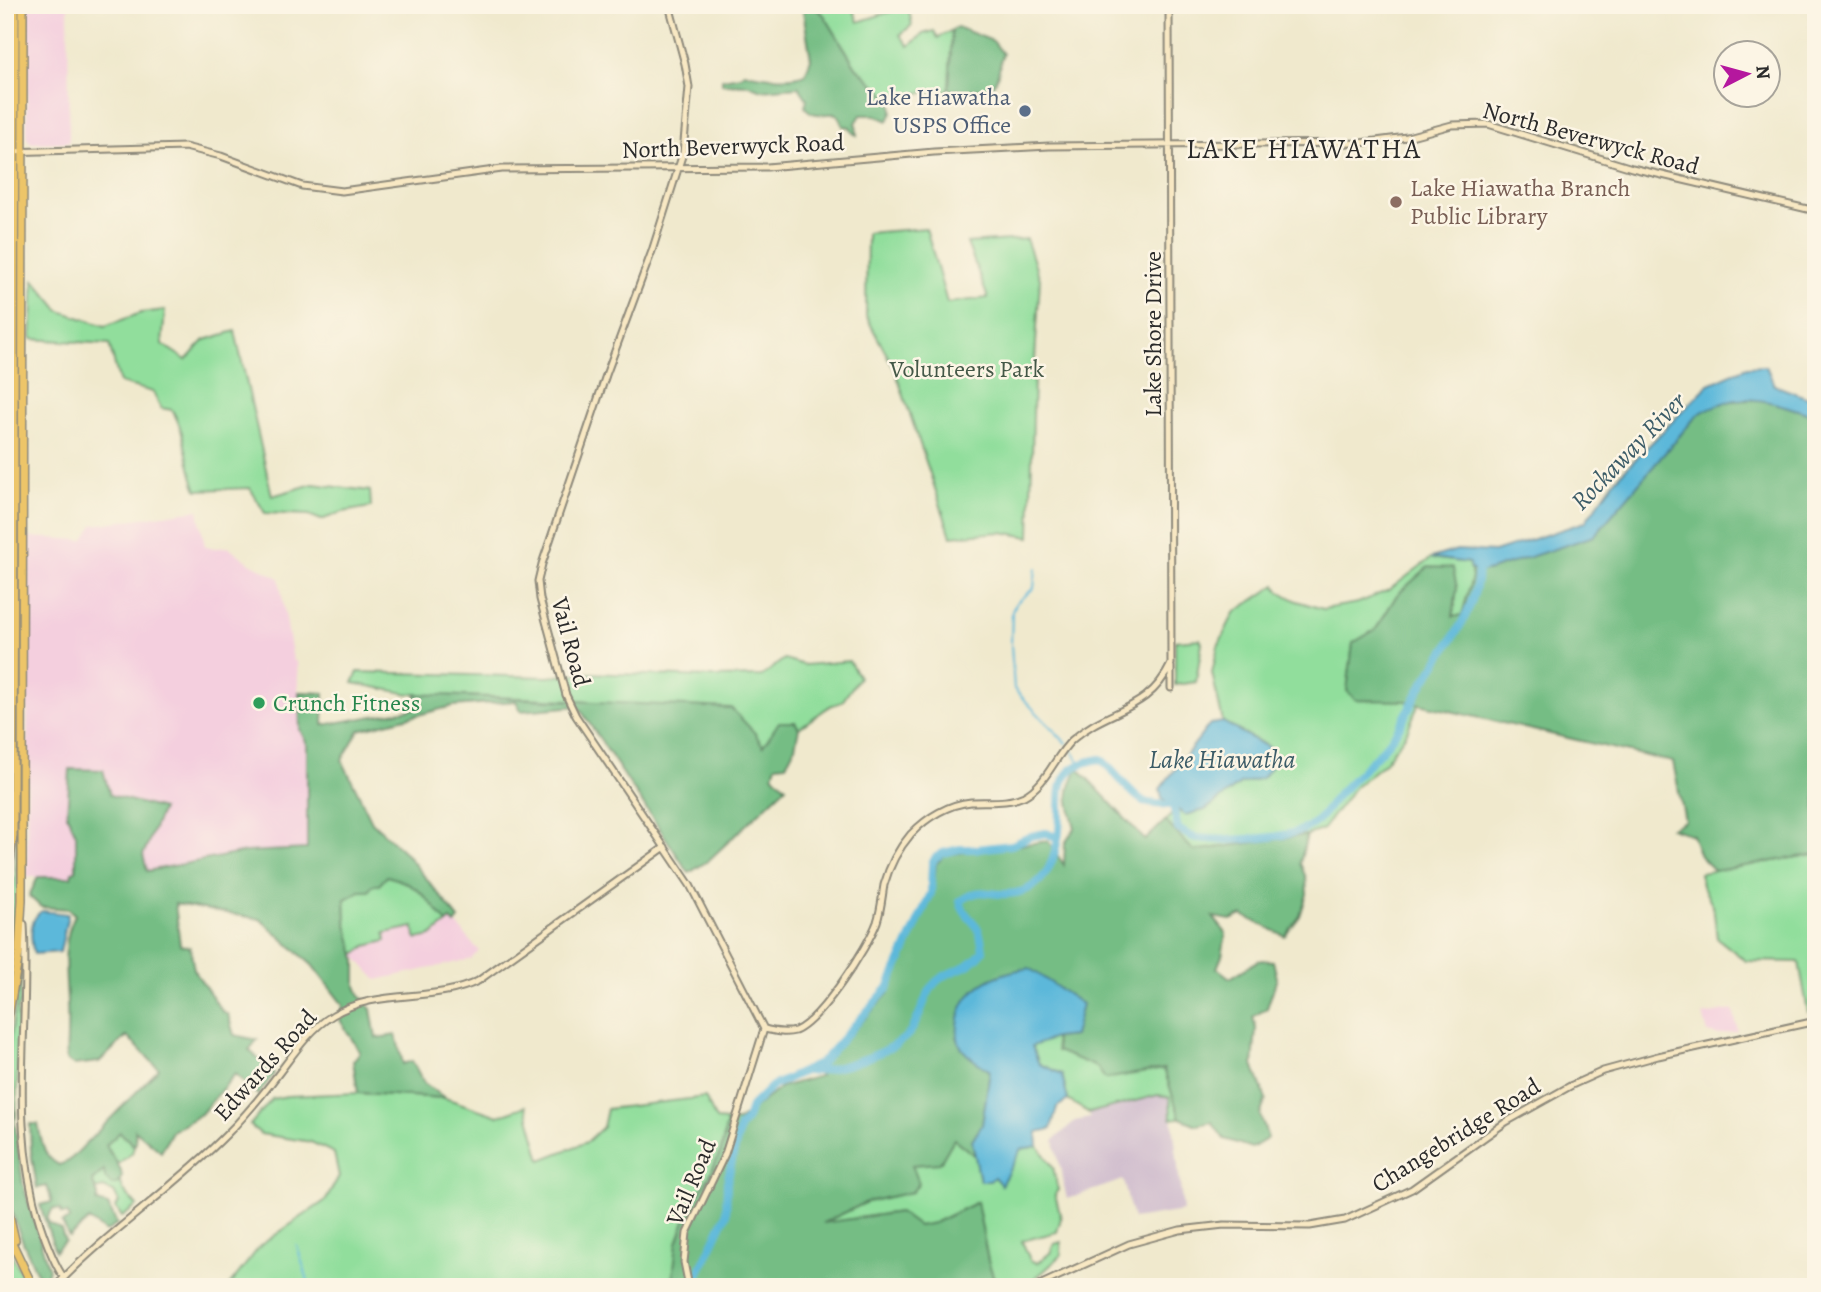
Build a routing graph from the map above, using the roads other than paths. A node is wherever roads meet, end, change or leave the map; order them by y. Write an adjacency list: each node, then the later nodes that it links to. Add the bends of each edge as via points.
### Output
1 (15, 5): 6 (highway)
2 (23, 5): 7 (highway)
3 (669, 5): 8 (street, Vail Road, via 689,87)
4 (1169, 5): 5 (street, Lake Shore Drive)
5 (1170, 145): 8 (street, North Beverwyck Road, via 1049,146 782,166); 9 (street, North Beverwyck Road, via 1360,143 1452,125 1488,124 1665,177); 10 (street, Lake Shore Drive)
6 (9, 152): 7 (street, North Beverwyck Road); 12 (highway)
7 (23, 152): 8 (street, North Beverwyck Road, via 185,147 295,184 342,191 502,169); 13 (highway)
8 (680, 167): 14 (street, Vail Road, via 538,581 569,702)
9 (1816, 211)
10 (1171, 664): 11 (street, Lake Shore Drive); 18 (street, via 1141,701 1071,741 1042,781 1024,796 955,806 921,824 891,865 876,925 853,969 801,1028 785,1032)
11 (1171, 688)
12 (13, 815): 13 (highway); 16 (highway)
13 (22, 815): 15 (highway)
14 (665, 847): 18 (street, Vail Road, via 690,885); 23 (street, Edwards Road, via 470,985 361,1003 325,1020 221,1140)
15 (22, 900): 19 (highway, via 19,953); 23 (street, via 26,1167 42,1228)
16 (5, 905)
17 (1816, 1021): 27 (street, Changebridge Road, via 1603,1071 1506,1122 1412,1189 1345,1220 1310,1226 1224,1225 1180,1230 1115,1250)
18 (764, 1029): 26 (street, Vail Road, via 725,1154 689,1224 684,1247)
19 (5, 1037)
20 (5, 1196): 22 (highway)
21 (5, 1228): 22 (highway)
22 (18, 1255): 24 (highway)
23 (64, 1278): 25 (street, Edwards Road)
24 (33, 1287)
25 (55, 1287)
26 (689, 1287)
27 (1035, 1287)

